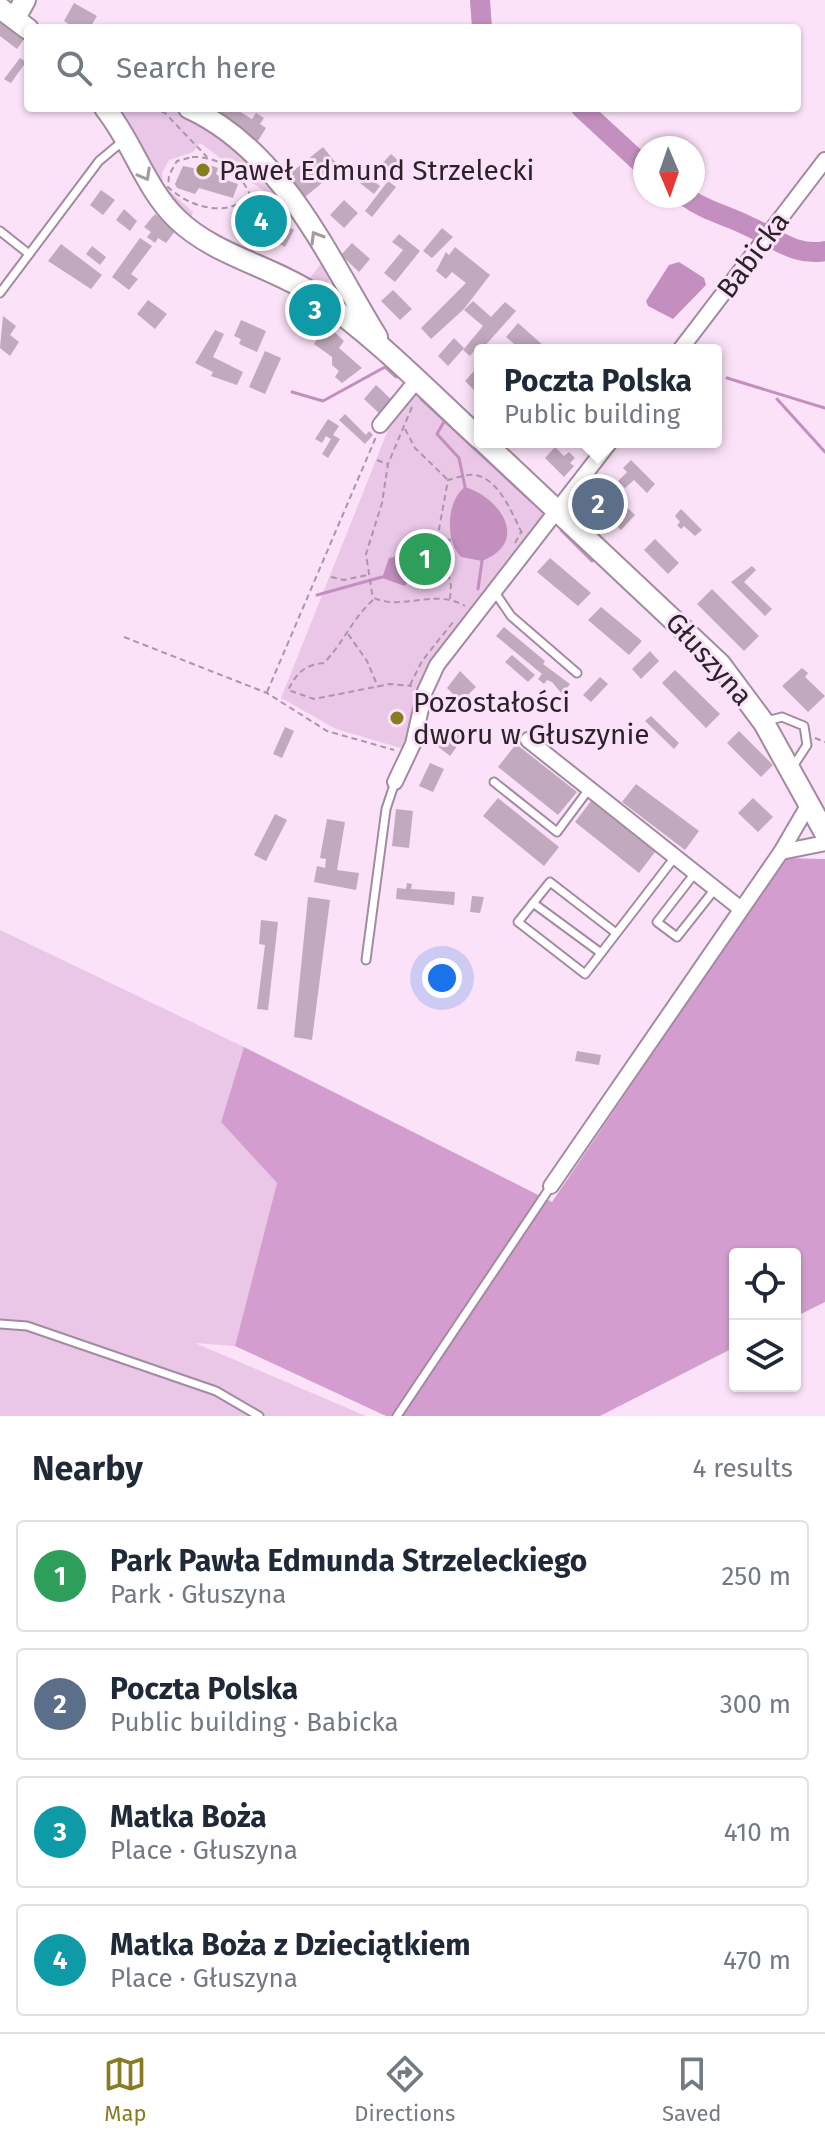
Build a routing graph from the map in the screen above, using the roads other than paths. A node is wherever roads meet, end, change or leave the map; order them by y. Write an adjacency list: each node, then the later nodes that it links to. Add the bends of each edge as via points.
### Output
1 (25, 0): 2 (street)
2 (14, 18)
3 (108, 112): 5 (street, Głuszyna)
4 (196, 112): 9 (street, Głuszyna, one-way to 4, via 281,200 250,147)
5 (125, 139): 8 (lane, via 99,161); 11 (street, Głuszyna, one-way to 11, via 161,203 190,231)
6 (825, 160): 12 (street, Babicka)
7 (0, 231): 8 (lane)
8 (29, 254): 10 (lane)
9 (340, 277): 11 (street); 13 (street, Głuszyna)
10 (0, 293)
11 (317, 296): 13 (street, Głuszyna)
12 (685, 344)
13 (386, 351): 14 (street, Głuszyna)
14 (419, 382): 15 (street); 16 (street, Głuszyna)
15 (380, 425)
16 (474, 433)
17 (491, 448): 19 (street, Głuszyna)
18 (606, 448): 19 (street)
19 (559, 512): 20 (street); 22 (street, Głuszyna, via 688,631)
20 (494, 591): 21 (lane, via 511,616); 25 (street, via 437,665)
21 (577, 673)
22 (764, 723): 24 (street, Głuszyna); 24 (lane, via 782,717 804,726 807,745)
23 (528, 740): 27 (street)
24 (790, 770): 28 (street, Głuszyna)
25 (395, 782): 39 (lane, via 386,809)
26 (494, 782): 27 (lane, via 557,832)
27 (589, 789): 32 (street)
28 (809, 804): 29 (street, Głuszyna); 31 (street)
29 (825, 833)
30 (825, 843): 31 (street)
31 (781, 852): 36 (street)
32 (675, 857): 33 (street); 37 (lane)
33 (695, 873): 34 (street); 34 (lane, via 657,922 677,937)
34 (715, 889): 36 (street)
35 (533, 903): 37 (lane, via 550,882); 38 (lane); 38 (lane, via 518,922 585,974)
36 (741, 909): 40 (street)
37 (616, 933): 38 (lane)
38 (601, 953)
39 (366, 960)
40 (551, 1186): 43 (lane)
41 (0, 1324): 42 (lane, via 27,1326 216,1391)
42 (259, 1416)
43 (397, 1416)

